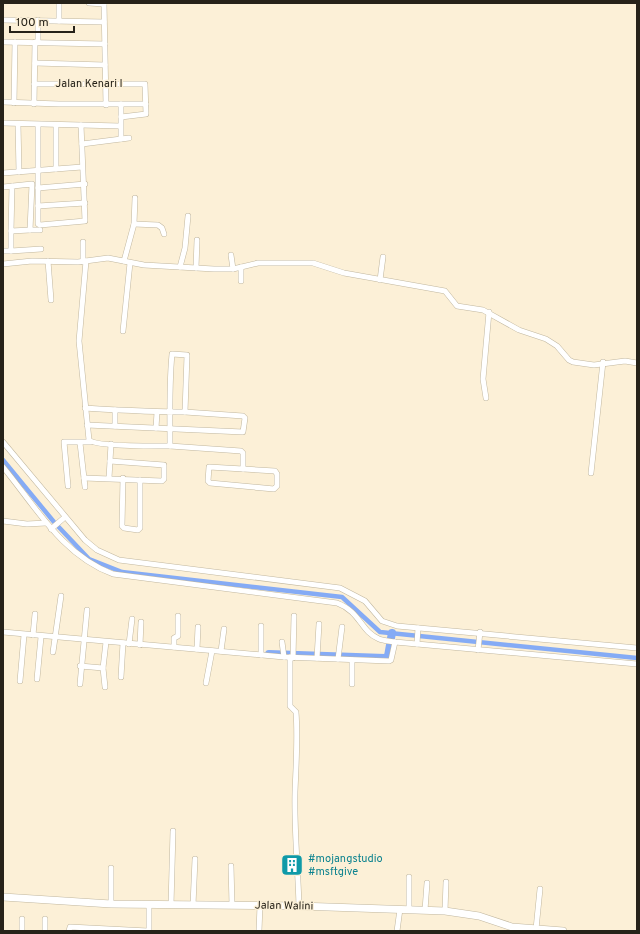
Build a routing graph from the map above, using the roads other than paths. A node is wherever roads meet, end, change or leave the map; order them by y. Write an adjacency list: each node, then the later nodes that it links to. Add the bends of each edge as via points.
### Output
1 (60, 3): 6 (street)
2 (89, 3): 3 (street)
3 (104, 3): 7 (street)
4 (3, 20): 5 (street)
5 (38, 20): 6 (street); 10 (street)
6 (59, 21): 7 (street)
7 (104, 22): 11 (street)
8 (3, 42): 9 (street)
9 (15, 42): 10 (street); 17 (street)
10 (37, 42): 11 (street); 12 (street)
11 (105, 44): 13 (street)
12 (35, 63): 13 (street); 14 (street)
13 (105, 65): 15 (street)
14 (34, 84): 15 (street, Jalan Kenari I); 18 (street)
15 (105, 85): 20 (street, Jalan Kenari I, via 145,84); 21 (street)
16 (3, 102): 17 (street)
17 (14, 103): 18 (street)
18 (34, 104): 21 (street)
19 (121, 104): 20 (street); 21 (street); 22 (street)
20 (146, 104): 22 (street, via 145,115)
21 (106, 105)
22 (121, 117): 28 (street)
23 (3, 124): 24 (street)
24 (18, 124): 25 (street); 36 (street)
25 (38, 125): 26 (street); 34 (street)
26 (56, 125): 27 (street); 33 (street)
27 (81, 125): 28 (street); 31 (street)
28 (120, 126): 30 (street)
29 (129, 138): 30 (street)
30 (121, 139): 31 (street)
31 (82, 144): 32 (street)
32 (82, 167): 33 (street); 37 (street)
33 (56, 169): 34 (street)
34 (38, 171): 36 (street); 40 (street)
35 (3, 172): 36 (street)
36 (18, 172)
37 (85, 184): 40 (street); 42 (street)
38 (12, 186): 39 (street); 46 (street, via 32,184); 48 (street)
39 (3, 187)
40 (38, 188): 43 (street)
41 (135, 198): 45 (street)
42 (85, 203): 43 (street); 43 (street, via 85,222 40,225)
43 (38, 206)
44 (188, 216): 62 (street)
45 (134, 224): 49 (street, via 156,224 162,228); 59 (street)
46 (30, 230): 47 (street); 48 (street)
47 (40, 230)
48 (12, 231): 54 (street)
49 (164, 234)
50 (197, 240): 64 (street)
51 (83, 242): 58 (street)
52 (41, 249): 54 (street)
53 (3, 251): 54 (street)
54 (12, 251)
55 (231, 255): 65 (street)
56 (383, 257): 66 (street)
57 (48, 261): 58 (street); 61 (street); 68 (street)
58 (85, 261): 59 (street, via 108,258); 74 (street, via 79,341)
59 (124, 261): 60 (street)
60 (130, 263): 62 (street); 70 (street)
61 (3, 264)
62 (180, 267): 64 (street)
63 (241, 267): 65 (street); 66 (street, via 258,263 313,263 344,274); 67 (street)
64 (196, 268): 65 (street)
65 (233, 268)
66 (380, 280): 69 (street, via 445,291 457,306)
67 (241, 281)
68 (51, 300)
69 (488, 312): 71 (street, via 518,330 546,339 573,362 594,365); 73 (street, via 483,373)
70 (123, 331)
71 (602, 362): 72 (street); 91 (street)
72 (637, 363)
73 (486, 398)
74 (86, 408): 75 (street); 79 (street)
75 (115, 410): 76 (street); 80 (street)
76 (157, 412): 77 (street); 81 (street)
77 (170, 412): 78 (street); 78 (street, via 172,354 188,356); 82 (street)
78 (185, 412): 82 (street, via 243,416 243,432)
79 (87, 425): 80 (street); 85 (street)
80 (115, 426): 81 (street)
81 (156, 428): 82 (street)
82 (170, 429): 87 (street)
83 (3, 442): 100 (street)
84 (80, 442): 85 (street); 94 (street); 98 (street, via 64,444)
85 (91, 442): 86 (street)
86 (111, 444): 87 (street); 88 (street)
87 (170, 446): 90 (street, via 241,451)
88 (110, 461): 95 (street); 97 (street, via 164,465 163,480)
89 (3, 467): 93 (street)
90 (243, 469): 90 (street, via 275,471 278,474 277,486 274,489 208,483 209,467)
91 (591, 473)
92 (3, 474): 93 (street)
93 (10, 476): 102 (street)
94 (84, 478): 95 (street); 99 (street)
95 (109, 478): 96 (street)
96 (123, 478): 97 (street); 97 (street, via 122,526 138,530)
97 (140, 480)
98 (68, 486)
99 (85, 487)
100 (64, 518): 103 (street); 116 (street, via 97,550 119,560 340,588 365,602 382,621)
101 (3, 521): 102 (street)
102 (46, 523): 103 (street)
103 (52, 528): 127 (street, via 83,560 113,574 337,603 355,613 372,634 380,639)
104 (61, 596): 121 (street)
105 (86, 610): 123 (street)
106 (35, 614): 118 (street)
107 (178, 616): 131 (street, via 178,636 174,638)
108 (294, 616): 139 (street)
109 (132, 619): 125 (street)
110 (141, 622): 130 (street)
111 (319, 624): 140 (street)
112 (261, 626): 138 (street)
113 (198, 627): 132 (street)
114 (342, 627): 141 (street)
115 (224, 628): 135 (street)
116 (418, 630): 119 (street); 128 (street)
117 (3, 632): 120 (street)
118 (33, 634): 120 (street); 122 (street)
119 (480, 634): 133 (street); 134 (street)
120 (24, 635): 148 (street)
121 (56, 635): 122 (street); 123 (street); 137 (street)
122 (41, 637): 147 (street)
123 (83, 638): 124 (street); 144 (street)
124 (106, 642): 129 (street); 145 (street)
125 (129, 642): 129 (street); 130 (street)
126 (282, 642): 139 (street)
127 (395, 642): 128 (street); 142 (street, via 390,661)
128 (417, 642): 134 (street)
129 (123, 643): 146 (street)
130 (140, 643): 131 (street)
131 (174, 646): 132 (street)
132 (198, 648): 136 (street)
133 (637, 648)
134 (478, 649): 143 (street)
135 (221, 650): 136 (street); 138 (street)
136 (212, 651): 149 (street)
137 (53, 652)
138 (261, 654): 139 (street)
139 (289, 655): 140 (street); 168 (street, via 290,706 296,712 298,758 295,792)
140 (317, 656): 141 (street)
141 (338, 657): 142 (street)
142 (352, 660): 151 (street)
143 (637, 664)
144 (80, 666): 145 (street); 150 (street)
145 (103, 668): 152 (street)
146 (121, 678)
147 (37, 679)
148 (20, 681)
149 (206, 683)
150 (80, 684)
151 (352, 684)
152 (105, 687)
153 (173, 830): 164 (street)
154 (195, 859): 165 (street)
155 (231, 866): 166 (street)
156 (111, 868): 162 (street)
157 (409, 876): 170 (street)
158 (446, 882): 172 (street)
159 (427, 883): 171 (street)
160 (540, 889): 175 (street)
161 (3, 897): 162 (street, Jalan Walini)
162 (111, 904): 163 (street, Jalan Walini)
163 (149, 905): 164 (street, Jalan Walini); 179 (street)
164 (171, 905): 165 (street, Jalan Walini)
165 (193, 905): 166 (street, Jalan Walini)
166 (232, 905): 167 (street, Jalan Walini)
167 (260, 905): 168 (street, Jalan Walini); 180 (street)
168 (299, 906): 169 (street, Jalan Walini)
169 (400, 909): 170 (street, Jalan Walini); 181 (street)
170 (409, 910): 171 (street, Jalan Walini)
171 (425, 910): 172 (street, Jalan Walini)
172 (445, 912): 175 (street, Jalan Walini, via 479,916 512,926)
173 (22, 919): 176 (street)
174 (45, 919): 177 (street)
175 (536, 929): 182 (street, Jalan Walini)
176 (22, 931)
177 (45, 931)
178 (69, 931): 179 (street, via 70,927)
179 (148, 931)
180 (259, 931)
181 (397, 931)
182 (563, 931)

